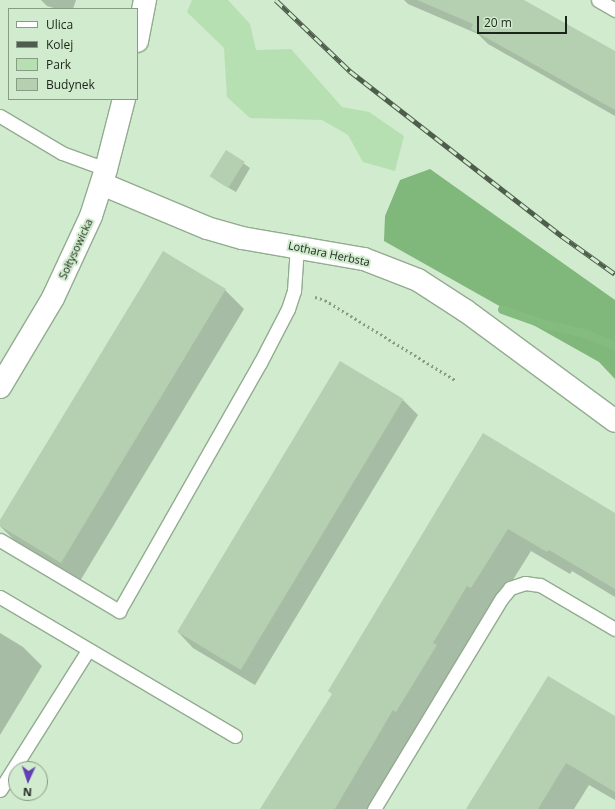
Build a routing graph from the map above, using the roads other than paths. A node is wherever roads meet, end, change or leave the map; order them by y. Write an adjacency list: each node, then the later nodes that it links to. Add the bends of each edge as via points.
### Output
1 (145, 0): 4 (street)
2 (598, 0): 3 (lane)
3 (615, 10)
4 (138, 36)
5 (124, 100): 7 (street, Sołtysowicka)
6 (0, 116): 7 (lane)
7 (104, 176): 8 (street, Lothara Herbsta, via 207,228 242,238); 9 (street, Sołtysowicka, via 91,216 53,298)
8 (297, 246): 10 (street, Lothara Herbsta, via 364,259 418,280 466,311); 11 (lane, via 294,291 288,309 119,611)
9 (0, 387)
10 (615, 421)
11 (0, 540)
12 (0, 597): 14 (lane)
13 (615, 629): 17 (lane, via 540,585 525,584 510,588)
14 (88, 650): 15 (lane); 16 (lane)
15 (235, 736)
16 (0, 790)
17 (374, 809)

